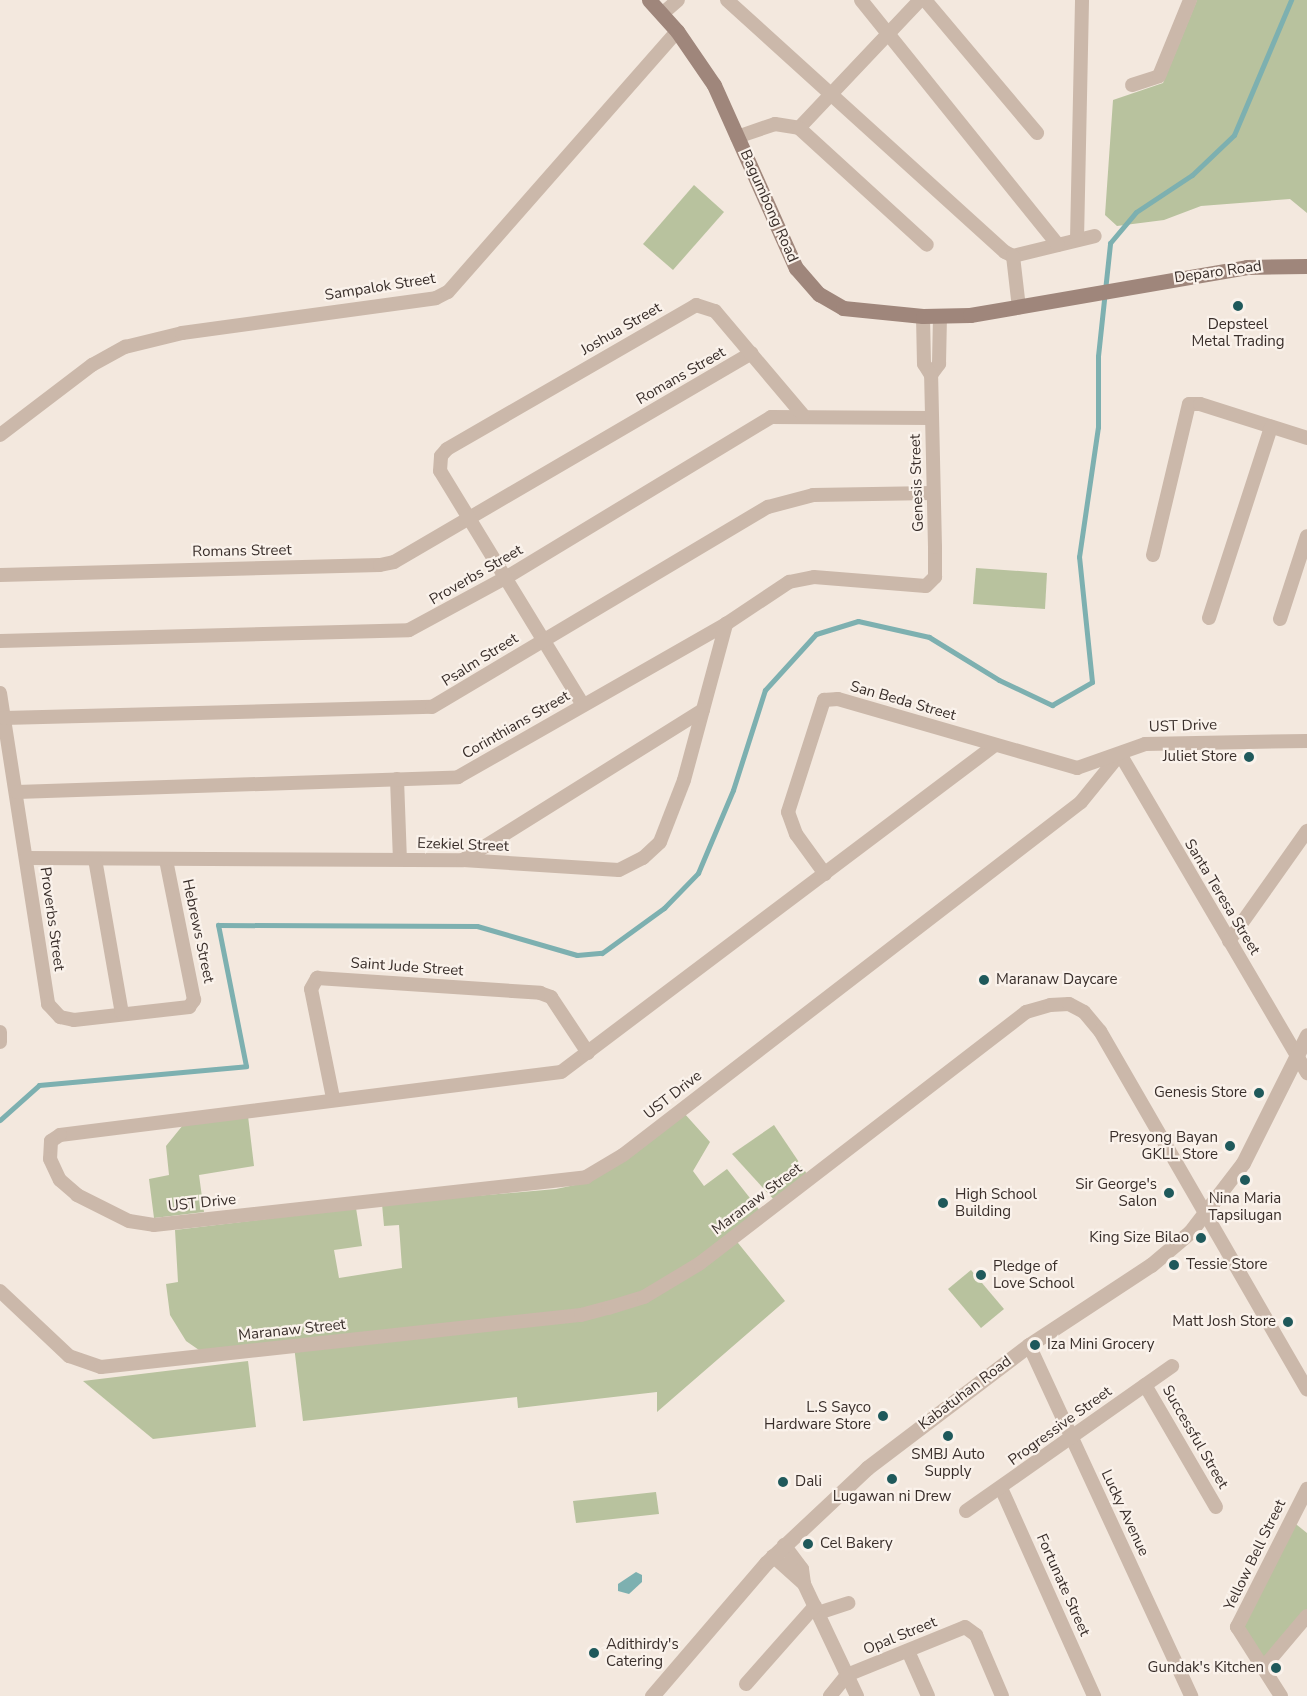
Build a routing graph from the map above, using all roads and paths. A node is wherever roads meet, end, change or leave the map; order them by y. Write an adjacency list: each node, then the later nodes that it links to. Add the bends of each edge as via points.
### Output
1 (649, 0): 9 (main road, Bagumbong Road)
2 (678, 0): 9 (street)
3 (727, 0): 13 (street)
4 (861, 0): 11 (street)
5 (920, 0): 11 (street)
6 (925, 0): 15 (street)
7 (1082, 0): 18 (street)
8 (1190, 0): 12 (street, via 1159,76)
9 (662, 14): 10 (main road, Bagumbong Road)
10 (677, 31): 16 (main road, Bagumbong Road, via 714,85); 32 (street, Sampalok Street, via 448,292 436,298 182,333 125,347 92,365)
11 (889, 35): 13 (street); 20 (street)
12 (1132, 85)
13 (832, 94): 14 (street); 21 (street, via 996,245)
14 (799, 128): 16 (street, via 775,124); 19 (street)
15 (1037, 133)
16 (737, 137): 25 (main road, Bagumbong Road, via 787,251 819,294 854,310)
17 (1095, 236): 18 (street)
18 (1077, 240): 20 (street)
19 (927, 245)
20 (1058, 245): 21 (street)
21 (1013, 256): 24 (street)
22 (1307, 266): 23 (main road, Deparo Road, via 1247,267)
23 (1130, 285): 24 (main road, Bagumbong Road)
24 (1019, 308): 26 (main road, Bagumbong Road)
25 (923, 316): 26 (main road, Bagumbong Road); 28 (street, Genesis Street, via 924,364)
26 (940, 316): 28 (street, Genesis Street, via 939,364)
27 (751, 353): 29 (street, Joshua Street); 35 (street, Romans Street); 35 (street, Joshua Street, via 715,311 696,305 447,449 441,456 440,471)
28 (930, 375): 30 (street, Genesis Street)
29 (803, 415): 30 (street, Proverbs Street); 39 (street, Proverbs Street, via 771,417)
30 (932, 417): 34 (street, Genesis Street)
31 (1271, 428): 33 (street); 37 (street, via 1200,404 1186,406); 41 (street)
32 (0, 435)
33 (1307, 438)
34 (933, 493): 40 (street, Genesis Street, via 935,577); 44 (street, Psalm Street, via 791,498 768,507)
35 (472, 517): 38 (street, Romans Street, via 409,557 380,566); 39 (street)
36 (1307, 537): 42 (street)
37 (1153, 555)
38 (0, 574)
39 (507, 577): 44 (street); 45 (street, Proverbs Street, via 426,623 394,633)
40 (926, 586): 43 (street, Corinthians Street, via 814,577 789,582)
41 (1209, 618)
42 (1280, 619)
43 (726, 624): 47 (street, Corinthians Street); 48 (street, Ezekiel Street)
44 (545, 639): 47 (street); 49 (street, Psalm Street, via 432,707)
45 (0, 641)
46 (0, 693): 49 (street, Proverbs Street)
47 (584, 705): 53 (street, Corinthians Street, via 459,777)
48 (703, 710): 60 (street); 60 (street, Ezekiel Street, via 660,842 643,858 619,870)
49 (4, 718): 54 (street, Proverbs Street)
50 (1307, 741): 52 (street, UST Drive, via 1145,744)
51 (995, 745): 52 (street, San Beda Street, via 1077,768); 61 (street, UST Drive); 61 (street, San Beda Street, via 838,699 824,700 789,812 796,834)
52 (1120, 754): 62 (street, Santa Teresa Street); 71 (street, UST Drive, via 1081,802 623,1155 586,1177 571,1182 153,1225 129,1221 77,1196 60,1180 50,1159 51,1141 60,1136)
53 (397, 780): 54 (street, Corinthians Street); 58 (street)
54 (17, 792): 56 (street, Proverbs Street)
55 (1307, 831): 62 (street)
56 (27, 858): 57 (street, Ezekiel Street); 64 (street, Proverbs Street, via 48,1004 53,1012 74,1020)
57 (95, 859): 59 (street, Ezekiel Street); 64 (street)
58 (400, 859): 59 (street, Ezekiel Street); 60 (street, Ezekiel Street)
59 (166, 860): 63 (street, Hebrews Street, via 195,993)
60 (463, 860)
61 (825, 874): 68 (street, UST Drive)
62 (1229, 941): 69 (street, Santa Teresa Street)
63 (189, 1007): 64 (street, Proverbs Street)
64 (122, 1013)
65 (0, 1032): 67 (street)
66 (1307, 1035): 69 (street, Kabatuhan Road)
67 (0, 1042)
68 (588, 1053): 71 (street, UST Drive, via 561,1072 540,1077); 71 (street, Saint Jude Street, via 551,997 540,993 317,978 311,988)
69 (1297, 1056): 70 (street, Santa Teresa Street); 72 (street, Kabatuhan Road, via 1244,1162)
70 (1307, 1073)
71 (333, 1098)
72 (1208, 1213): 73 (street, Maranaw Street, via 1100,1031 1084,1012 1069,1004 1050,1005 1026,1012 699,1264 644,1297 608,1308 581,1315 101,1367 69,1356); 74 (street, Kabatuhan Road, via 1151,1265); 77 (street, Maranaw Street)
73 (0, 1291)
74 (1029, 1345): 78 (street, Lucky Avenue); 83 (street, Kabatuhan Road, via 867,1468)
75 (1172, 1366): 76 (street, Progressive Street)
76 (1145, 1385): 78 (street, Progressive Street); 81 (street, Successful Street)
77 (1307, 1389)
78 (1072, 1437): 79 (street, Progressive Street); 99 (street, Lucky Avenue)
79 (1001, 1488): 82 (street, Progressive Street); 98 (street, Fortunate Street)
80 (1307, 1489): 90 (street, Yellow Bell Street, via 1237,1627)
81 (1216, 1507)
82 (966, 1511)
83 (784, 1545): 84 (street, Kabatuhan Road); 85 (street, via 802,1569)
84 (773, 1556): 85 (street); 93 (street, Kabatuhan Road)
85 (804, 1584): 87 (street)
86 (848, 1603): 87 (street)
87 (817, 1610): 91 (street); 92 (street)
88 (1307, 1616): 90 (street)
89 (908, 1651): 91 (street, Opal Street); 96 (street); 97 (street, Opal Street, via 965,1628 976,1635)
90 (1263, 1668): 100 (street, Yellow Bell Street)
91 (847, 1675): 94 (street); 95 (street)
92 (746, 1684)
93 (652, 1696)
94 (830, 1696)
95 (857, 1696)
96 (928, 1696)
97 (1002, 1696)
98 (1094, 1696)
99 (1191, 1696)
100 (1281, 1696)

